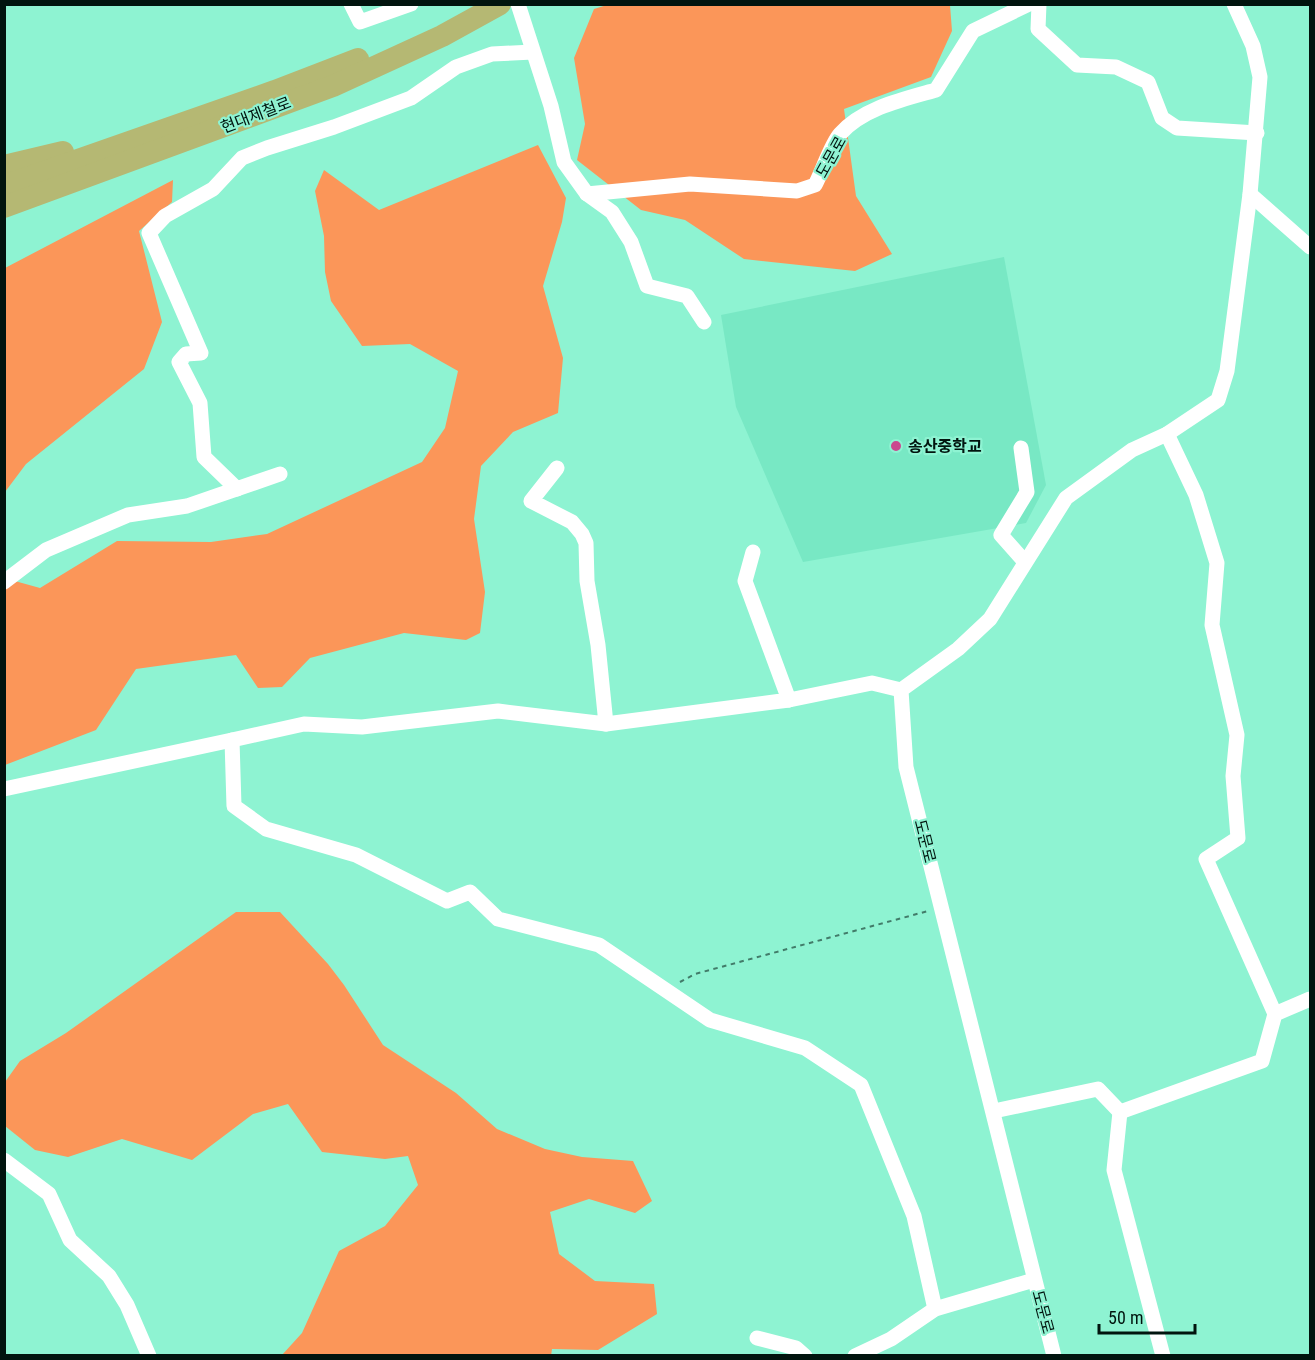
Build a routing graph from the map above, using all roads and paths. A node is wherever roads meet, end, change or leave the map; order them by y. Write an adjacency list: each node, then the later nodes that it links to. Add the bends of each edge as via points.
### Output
1 (351, 4): 2 (street, via 360,22)
2 (411, 4)
3 (470, 4): 10 (highway, 현대제철로, via 405,38)
4 (500, 4): 10 (highway, 현대제철로, via 442,36 323,90)
5 (518, 4): 9 (street)
6 (1029, 4): 14 (street, 도문로, via 973,31 936,90 866,114 839,135 815,185 797,191 690,184)
7 (1039, 4): 11 (street, via 1038,29 1077,65 1116,67 1148,81 1162,118 1177,128)
8 (1234, 4): 11 (street, via 1253,46 1260,77)
9 (533, 52): 14 (street, via 564,162); 24 (street, via 492,54 456,67 411,98 242,158 213,189 165,216 149,233 201,352 186,354 179,362 200,403 204,457)
10 (185, 132): 12 (highway); 13 (highway, 현대제철로); 16 (highway, 현대제철로); 17 (highway)
11 (1257, 133): 15 (street)
12 (4, 166)
13 (4, 186)
14 (587, 194): 19 (street, via 612,212 631,242 647,286 687,296)
15 (1250, 194): 18 (street); 20 (street, via 1227,371 1218,400)
16 (4, 207)
17 (4, 224)
18 (1311, 247)
19 (704, 322)
20 (1167, 434): 26 (street, via 1132,450 1066,498); 36 (street, via 1196,495 1217,563 1212,625 1237,735 1233,776 1238,838 1206,859)
21 (1021, 448): 26 (street, via 1027,492 1000,535)
22 (557, 468): 30 (street, via 531,501 572,522 586,543 586,581 598,645)
23 (280, 474): 24 (street)
24 (237, 489): 27 (street, via 187,506 128,514 46,550)
25 (753, 552): 29 (street, via 745,581)
26 (1025, 562): 28 (street, via 990,619 958,649)
27 (4, 582)
28 (901, 690): 29 (street, via 872,682); 33 (street, 도문로, via 906,767)
29 (789, 700): 30 (street)
30 (606, 724): 31 (street, via 498,711 362,727 304,724)
31 (232, 740): 32 (street); 34 (street, via 234,806 266,829 356,855 447,901 470,892 498,919 599,945)
32 (4, 789)
33 (942, 907): 34 (path, via 695,974); 37 (street, 도문로)
34 (665, 990): 41 (street, via 710,1020 805,1048 861,1085 914,1216)
35 (1311, 999): 36 (street)
36 (1275, 1014): 38 (street, via 1262,1061)
37 (994, 1111): 38 (street, via 1098,1089); 40 (street, 도문로)
38 (1120, 1112): 48 (street, via 1114,1170)
39 (4, 1161): 44 (street, via 49,1194 70,1240 109,1276 127,1305)
40 (1034, 1280): 41 (street); 47 (street, 도문로)
41 (935, 1309): 46 (street)
42 (757, 1338): 43 (street)
43 (801, 1352): 45 (street)
44 (149, 1356)
45 (771, 1356)
46 (855, 1356)
47 (1054, 1356)
48 (1164, 1356)

